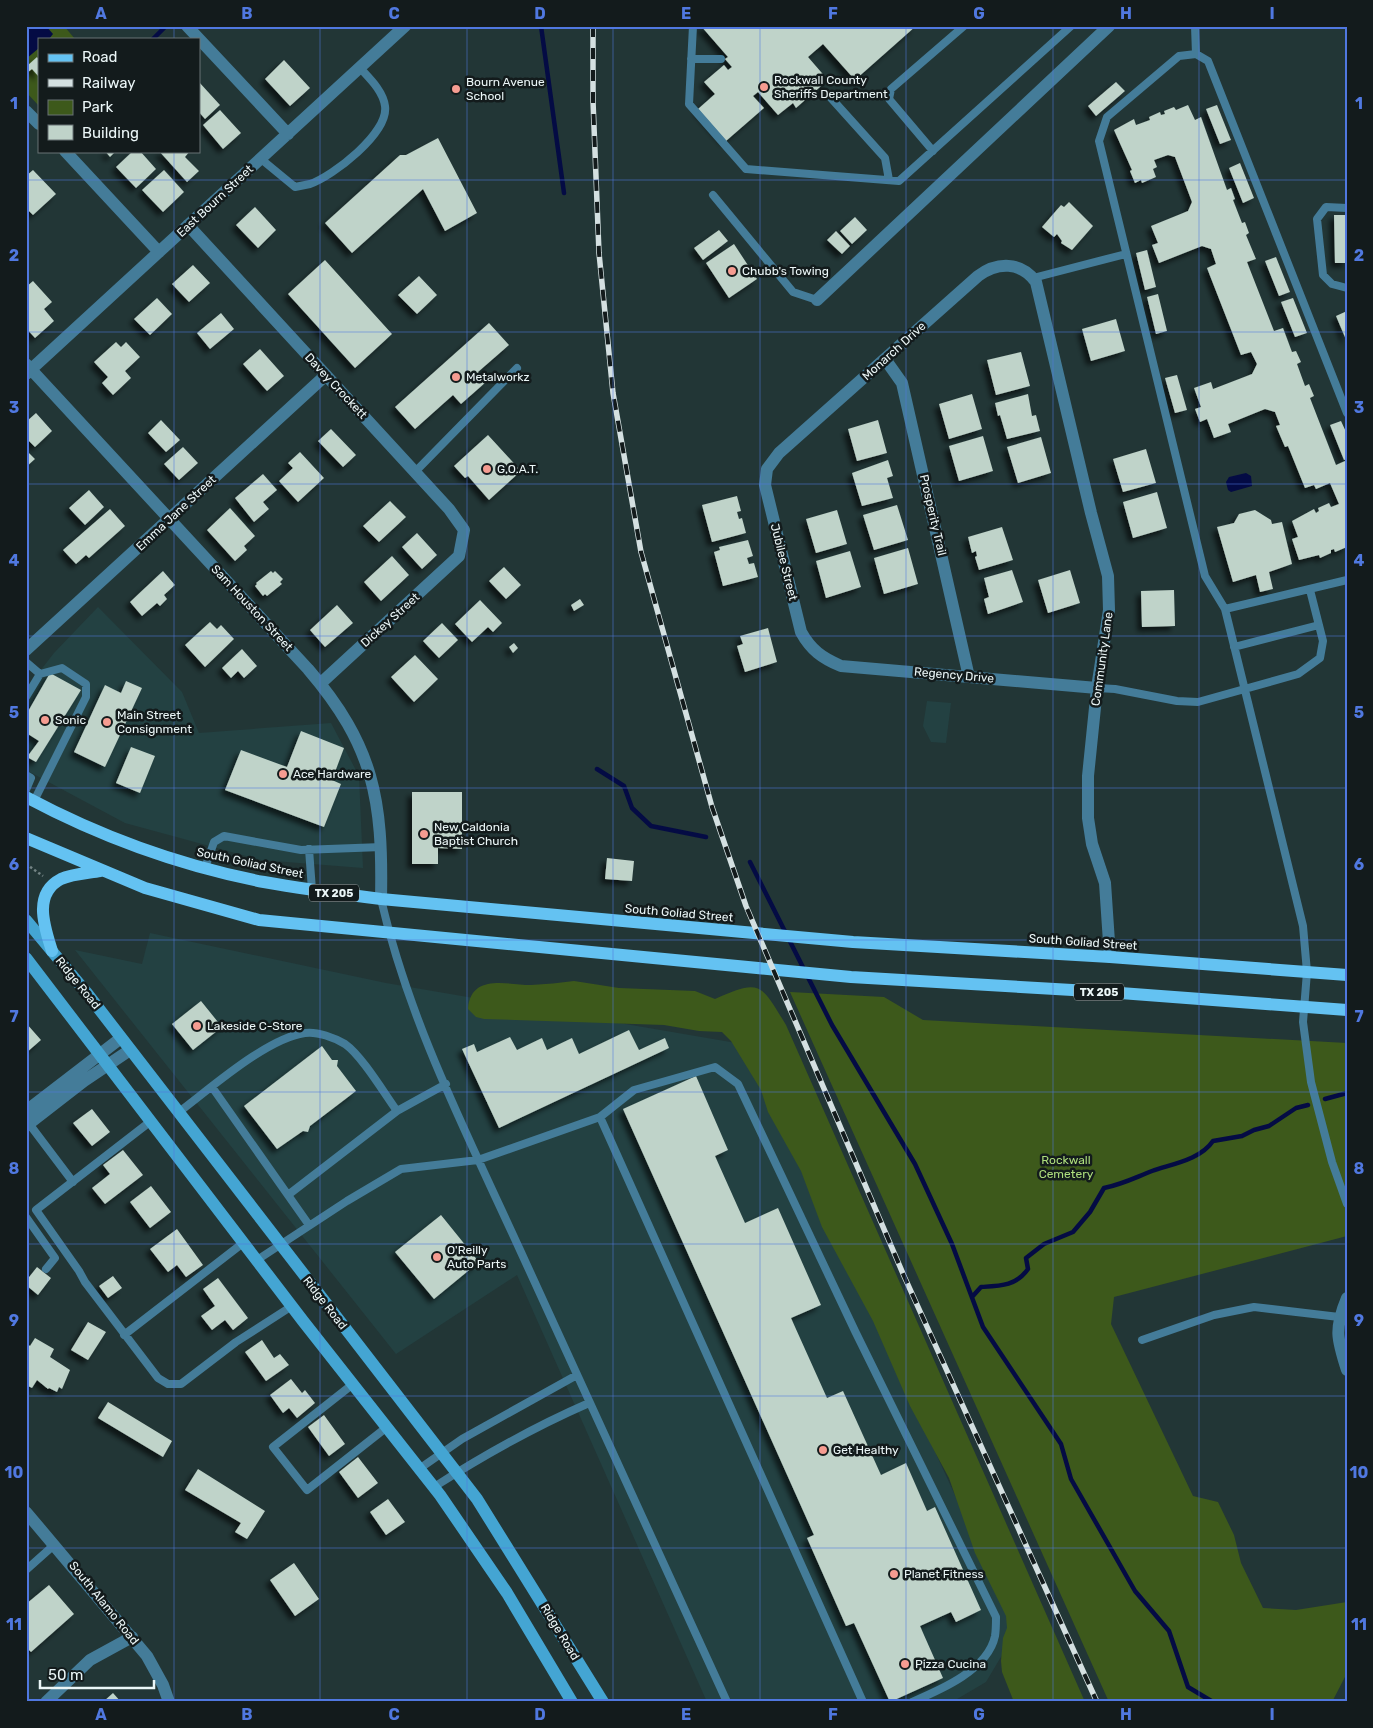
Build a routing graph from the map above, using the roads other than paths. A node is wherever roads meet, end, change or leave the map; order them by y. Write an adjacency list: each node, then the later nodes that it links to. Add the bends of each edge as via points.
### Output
1 (187, 26): 8 (street)
2 (693, 26): 11 (lane)
3 (964, 26): 18 (lane, via 891,89 889,99)
4 (1071, 26): 18 (lane)
5 (1109, 26): 29 (street)
6 (1195, 26): 10 (lane)
7 (403, 27): 13 (street, East Bourn Street)
8 (198, 38)
9 (200, 40): 17 (street)
10 (1196, 54): 26 (lane, via 1180,56 1107,117 1099,141); 34 (lane, via 1208,61)
11 (691, 59): 12 (lane); 21 (lane, via 688,104 746,169)
12 (721, 59)
13 (360, 68): 17 (street, East Bourn Street); 20 (lane, via 381,92 386,116 355,154 327,175 295,187)
14 (831, 98): 21 (lane, via 884,158)
15 (26, 111): 16 (street)
16 (38, 123)
17 (288, 134): 20 (street, East Bourn Street)
18 (933, 151): 21 (lane, via 899,181)
19 (65, 152): 25 (street)
20 (261, 159): 24 (street, East Bourn Street)
21 (888, 180)
22 (713, 195): 29 (lane, via 793,292)
23 (1347, 208): 28 (lane, via 1326,208 1317,219 1323,275 1332,284)
24 (188, 225): 25 (street, East Bourn Street); 33 (street, Davey Crockett)
25 (159, 252): 32 (street, East Bourn Street)
26 (1126, 254): 27 (lane); 41 (lane, via 1204,576)
27 (1033, 278): 30 (street, Monarch Drive, via 1022,269 1010,266 987,269); 50 (street, Community Lane, via 1108,576 1109,610)
28 (1347, 288)
29 (817, 300)
30 (885, 359): 35 (street, Monarch Drive, via 779,453); 48 (street, Prosperity Trail, via 902,383)
31 (517, 368): 36 (lane)
32 (28, 369): 37 (street, Sam Houston Street)
33 (326, 375): 36 (street, Davey Crockett); 37 (street, Emma Jane Street)
34 (1347, 412)
35 (767, 469): 45 (street, Jubilee Street, via 765,485 801,632)
36 (415, 472): 38 (street, Davey Crockett, via 464,530)
37 (170, 519): 44 (street, Emma Jane Street); 49 (street, Sam Houston Street)
38 (459, 556): 49 (street, Dickey Street)
39 (1347, 580): 40 (lane)
40 (1310, 590): 41 (lane); 42 (lane)
41 (1225, 609): 43 (lane)
42 (1319, 625): 43 (lane); 51 (lane, via 1323,641 1320,658 1298,674)
43 (1234, 647): 51 (lane)
44 (26, 650)
45 (815, 652): 48 (street, Regency Drive, via 841,666)
46 (26, 662): 47 (lane)
47 (40, 674): 52 (lane); 55 (lane, via 62,668 86,684 86,697)
48 (969, 676): 50 (street, Regency Drive)
49 (321, 683): 57 (street, Sam Houston Street, via 355,734 368,764 380,819)
50 (1097, 688): 51 (lane, via 1198,702); 66 (street, Community Lane, via 1088,776 1088,818 1092,844 1105,883)
51 (1245, 689): 68 (lane, via 1302,926)
52 (26, 697)
53 (26, 776): 54 (lane, via 31,778)
54 (26, 790)
55 (30, 799): 59 (main road, South Goliad Street / TX 205, via 122,842)
56 (26, 838): 60 (main road, TX 205)
57 (382, 847): 58 (lane); 62 (street, Sam Houston Street)
58 (309, 849): 59 (lane, via 224,836 214,842); 61 (lane)
59 (205, 868): 61 (main road, South Goliad Street / TX 205)
60 (101, 871): 64 (main road, TX 205, via 145,888 259,920); 65 (main road, via 62,879 51,887 42,916)
61 (312, 890): 62 (main road, South Goliad Street / TX 205)
62 (381, 899): 64 (lane); 66 (main road, South Goliad Street / TX 205, via 853,942)
63 (26, 920): 65 (main road, Ridge Road)
64 (388, 934): 70 (main road, TX 205, via 851,977); 75 (lane, via 410,1003)
65 (52, 951): 72 (main road, Ridge Road)
66 (1110, 957): 68 (main road, South Goliad Street / TX 205)
67 (26, 958): 74 (main road, Ridge Road)
68 (1307, 972): 69 (main road, South Goliad Street / TX 205); 70 (lane)
69 (1347, 975)
70 (1304, 1007): 71 (main road, TX 205); 85 (lane, via 1311,1082)
71 (1347, 1010)
72 (120, 1038): 73 (main road, Ridge Road); 74 (street)
73 (130, 1050): 74 (street); 78 (main road, Ridge Road)
74 (104, 1060): 80 (street); 81 (main road, Ridge Road)
75 (446, 1084): 77 (lane); 82 (lane)
76 (212, 1087): 77 (lane, via 275,1043 305,1033 318,1033 345,1044); 78 (lane); 84 (lane)
77 (397, 1111): 84 (lane)
78 (179, 1112): 89 (main road, Ridge Road)
79 (600, 1117): 82 (lane); 115 (lane); 116 (lane, via 634,1090 715,1067 738,1084 855,1332 996,1617 995,1638 981,1662 946,1688)
80 (27, 1120): 83 (lane)
81 (151, 1121): 83 (lane); 88 (main road, Ridge Road)
82 (478, 1160): 87 (lane, via 401,1169); 98 (lane)
83 (73, 1182): 95 (lane, via 36,1210)
84 (288, 1195): 87 (lane)
85 (1347, 1204)
86 (26, 1217): 91 (lane, via 55,1258)
87 (309, 1225): 89 (lane)
88 (243, 1243): 90 (main road, Ridge Road); 95 (lane)
89 (279, 1244): 90 (lane); 102 (main road, Ridge Road)
90 (257, 1260): 93 (main road, Ridge Road)
91 (46, 1269)
92 (1347, 1298): 94 (street)
93 (292, 1306): 95 (lane, via 236,1342 181,1384 168,1384 158,1378); 99 (main road, Ridge Road)
94 (1340, 1317): 96 (lane, via 1254,1307 1214,1315); 97 (street, via 1337,1340)
95 (124, 1334)
96 (1142, 1340)
97 (1347, 1370)
98 (577, 1375): 100 (lane); 102 (lane)
99 (353, 1384): 101 (main road, Ridge Road); 101 (lane, via 273,1446 307,1490)
100 (590, 1403): 104 (lane, via 499,1446); 114 (lane)
101 (387, 1428): 103 (main road, Ridge Road)
102 (441, 1453): 103 (lane); 104 (main road, Ridge Road)
103 (419, 1469): 105 (main road, Ridge Road)
104 (457, 1473): 105 (lane); 113 (main road, Ridge Road, via 520,1567)
105 (434, 1487): 112 (main road, Ridge Road, via 508,1593)
106 (26, 1512): 107 (street, South Alamo Road)
107 (54, 1545): 108 (lane); 109 (street, South Alamo Road)
108 (26, 1570)
109 (132, 1637): 110 (street, via 90,1660); 111 (street, South Alamo Road, via 147,1656)
110 (46, 1702)
111 (169, 1702)
112 (572, 1702)
113 (603, 1702)
114 (728, 1702)
115 (863, 1702)
116 (912, 1702)

